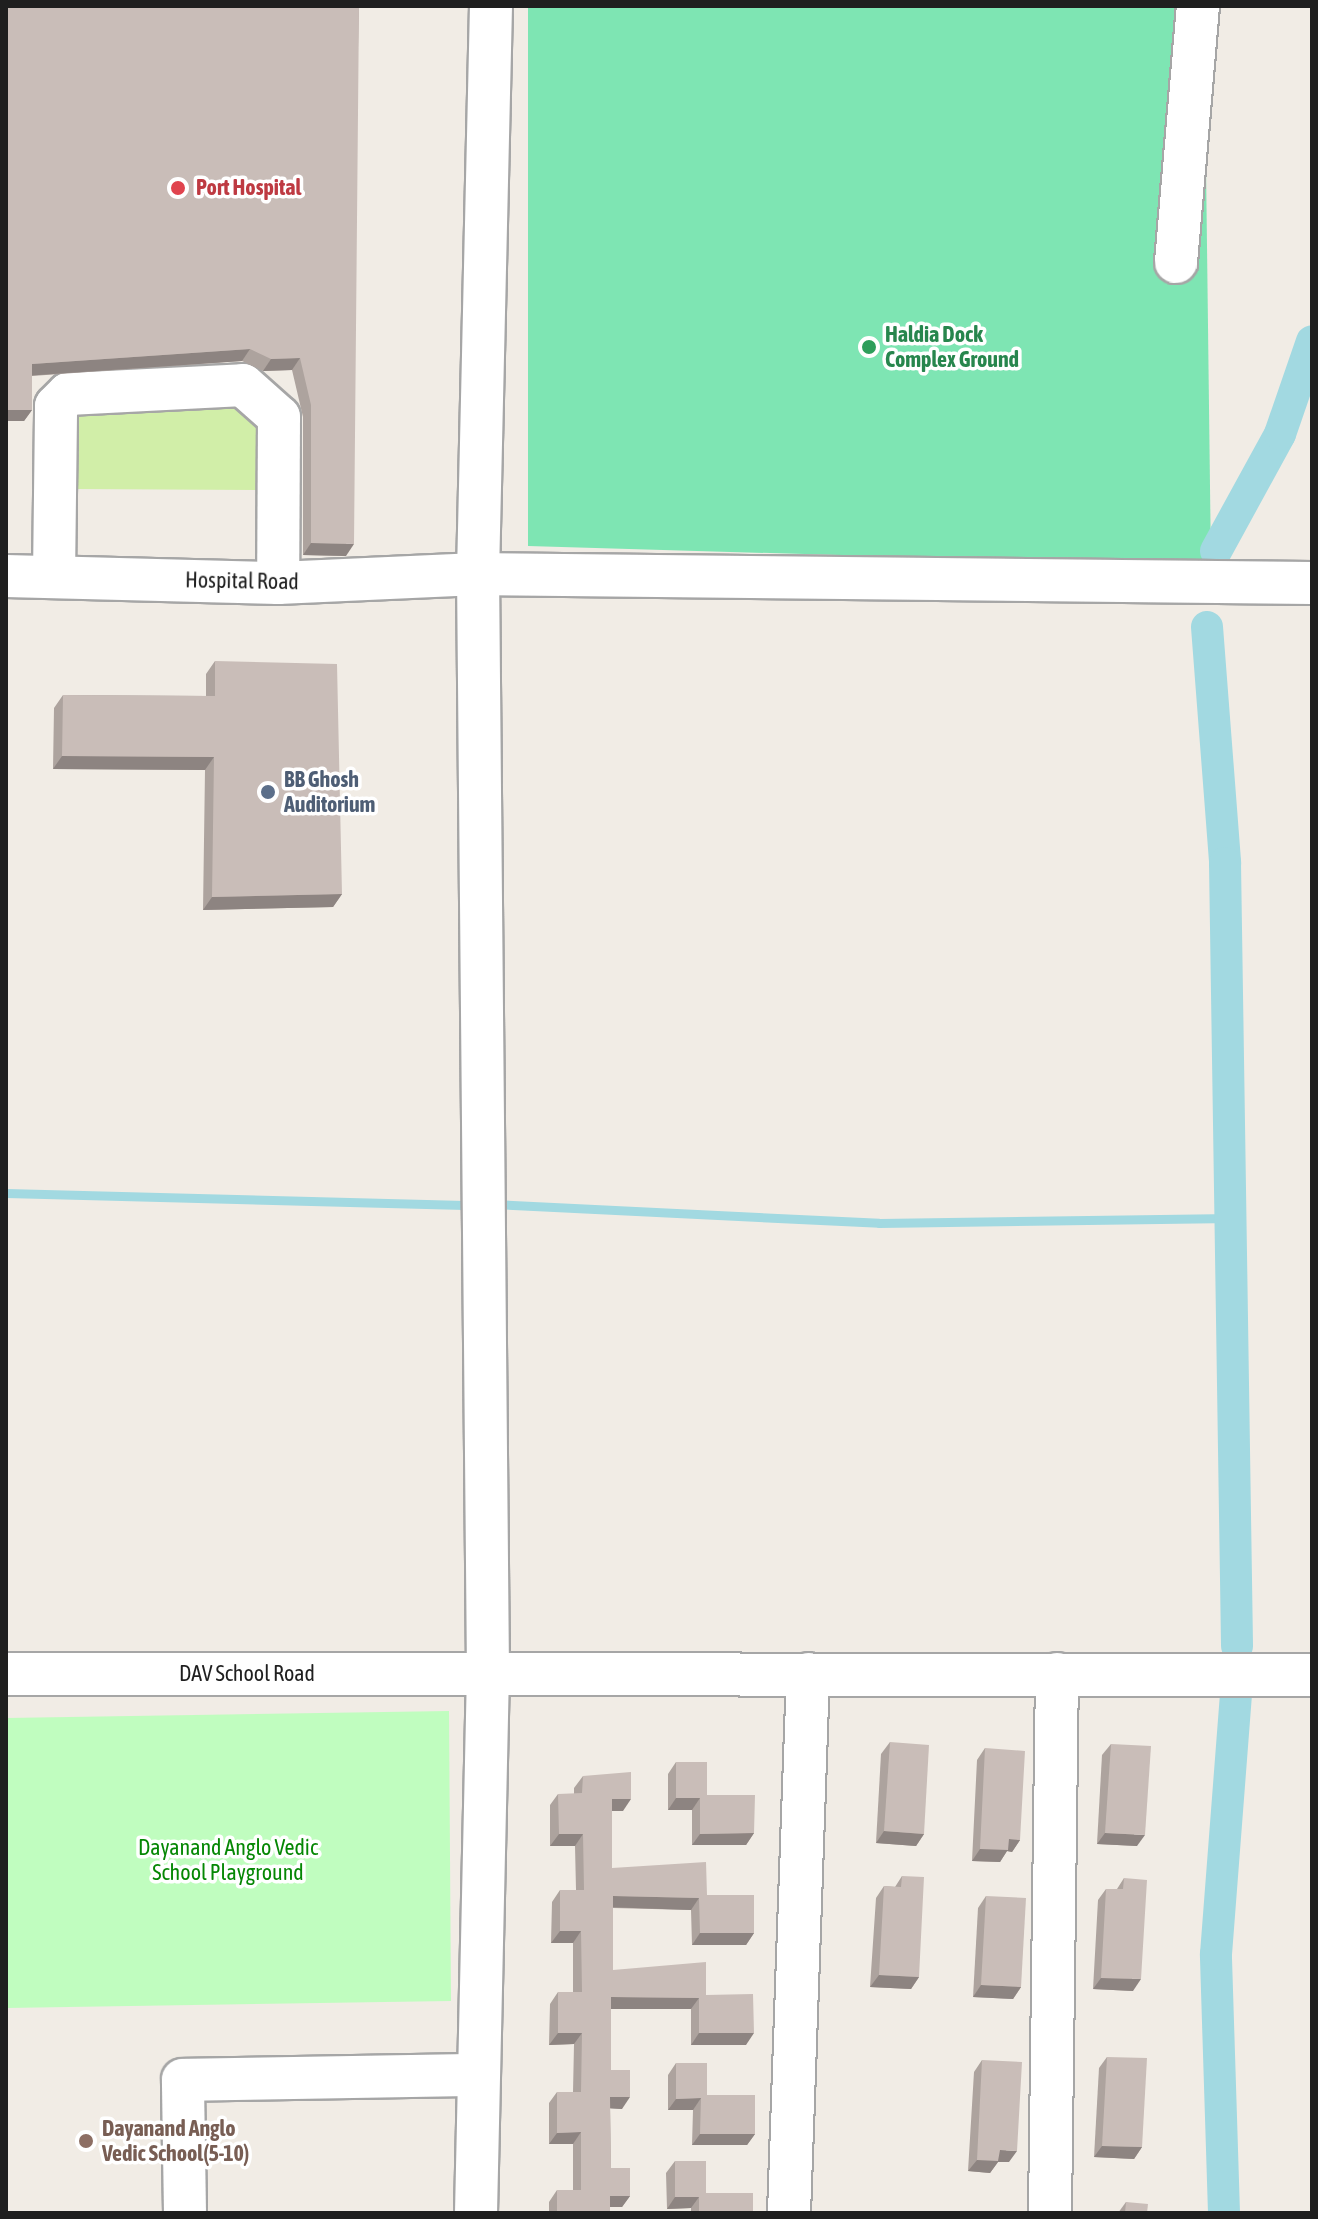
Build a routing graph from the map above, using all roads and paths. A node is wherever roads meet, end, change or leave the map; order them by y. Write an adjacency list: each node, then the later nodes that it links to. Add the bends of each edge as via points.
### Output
1 (491, 6): 4 (street)
2 (1198, 6): 3 (street)
3 (1176, 262)
4 (478, 574): 7 (street, Hospital Road); 8 (street, Hospital Road); 9 (street)
5 (6, 576): 6 (street, Hospital Road)
6 (54, 577): 7 (street, Hospital Road); 7 (street, via 56,406 68,394 243,385 279,417)
7 (278, 583)
8 (1312, 583)
9 (488, 1673): 10 (street, DAV School Road); 11 (street, DAV School Road); 14 (street)
10 (6, 1674)
11 (808, 1674): 12 (street, DAV School Road); 17 (street)
12 (1057, 1674): 13 (street, DAV School Road); 18 (street)
13 (1312, 1675)
14 (478, 2075): 15 (street, via 183,2080); 16 (street)
15 (185, 2213)
16 (476, 2213)
17 (789, 2213)
18 (1050, 2213)

